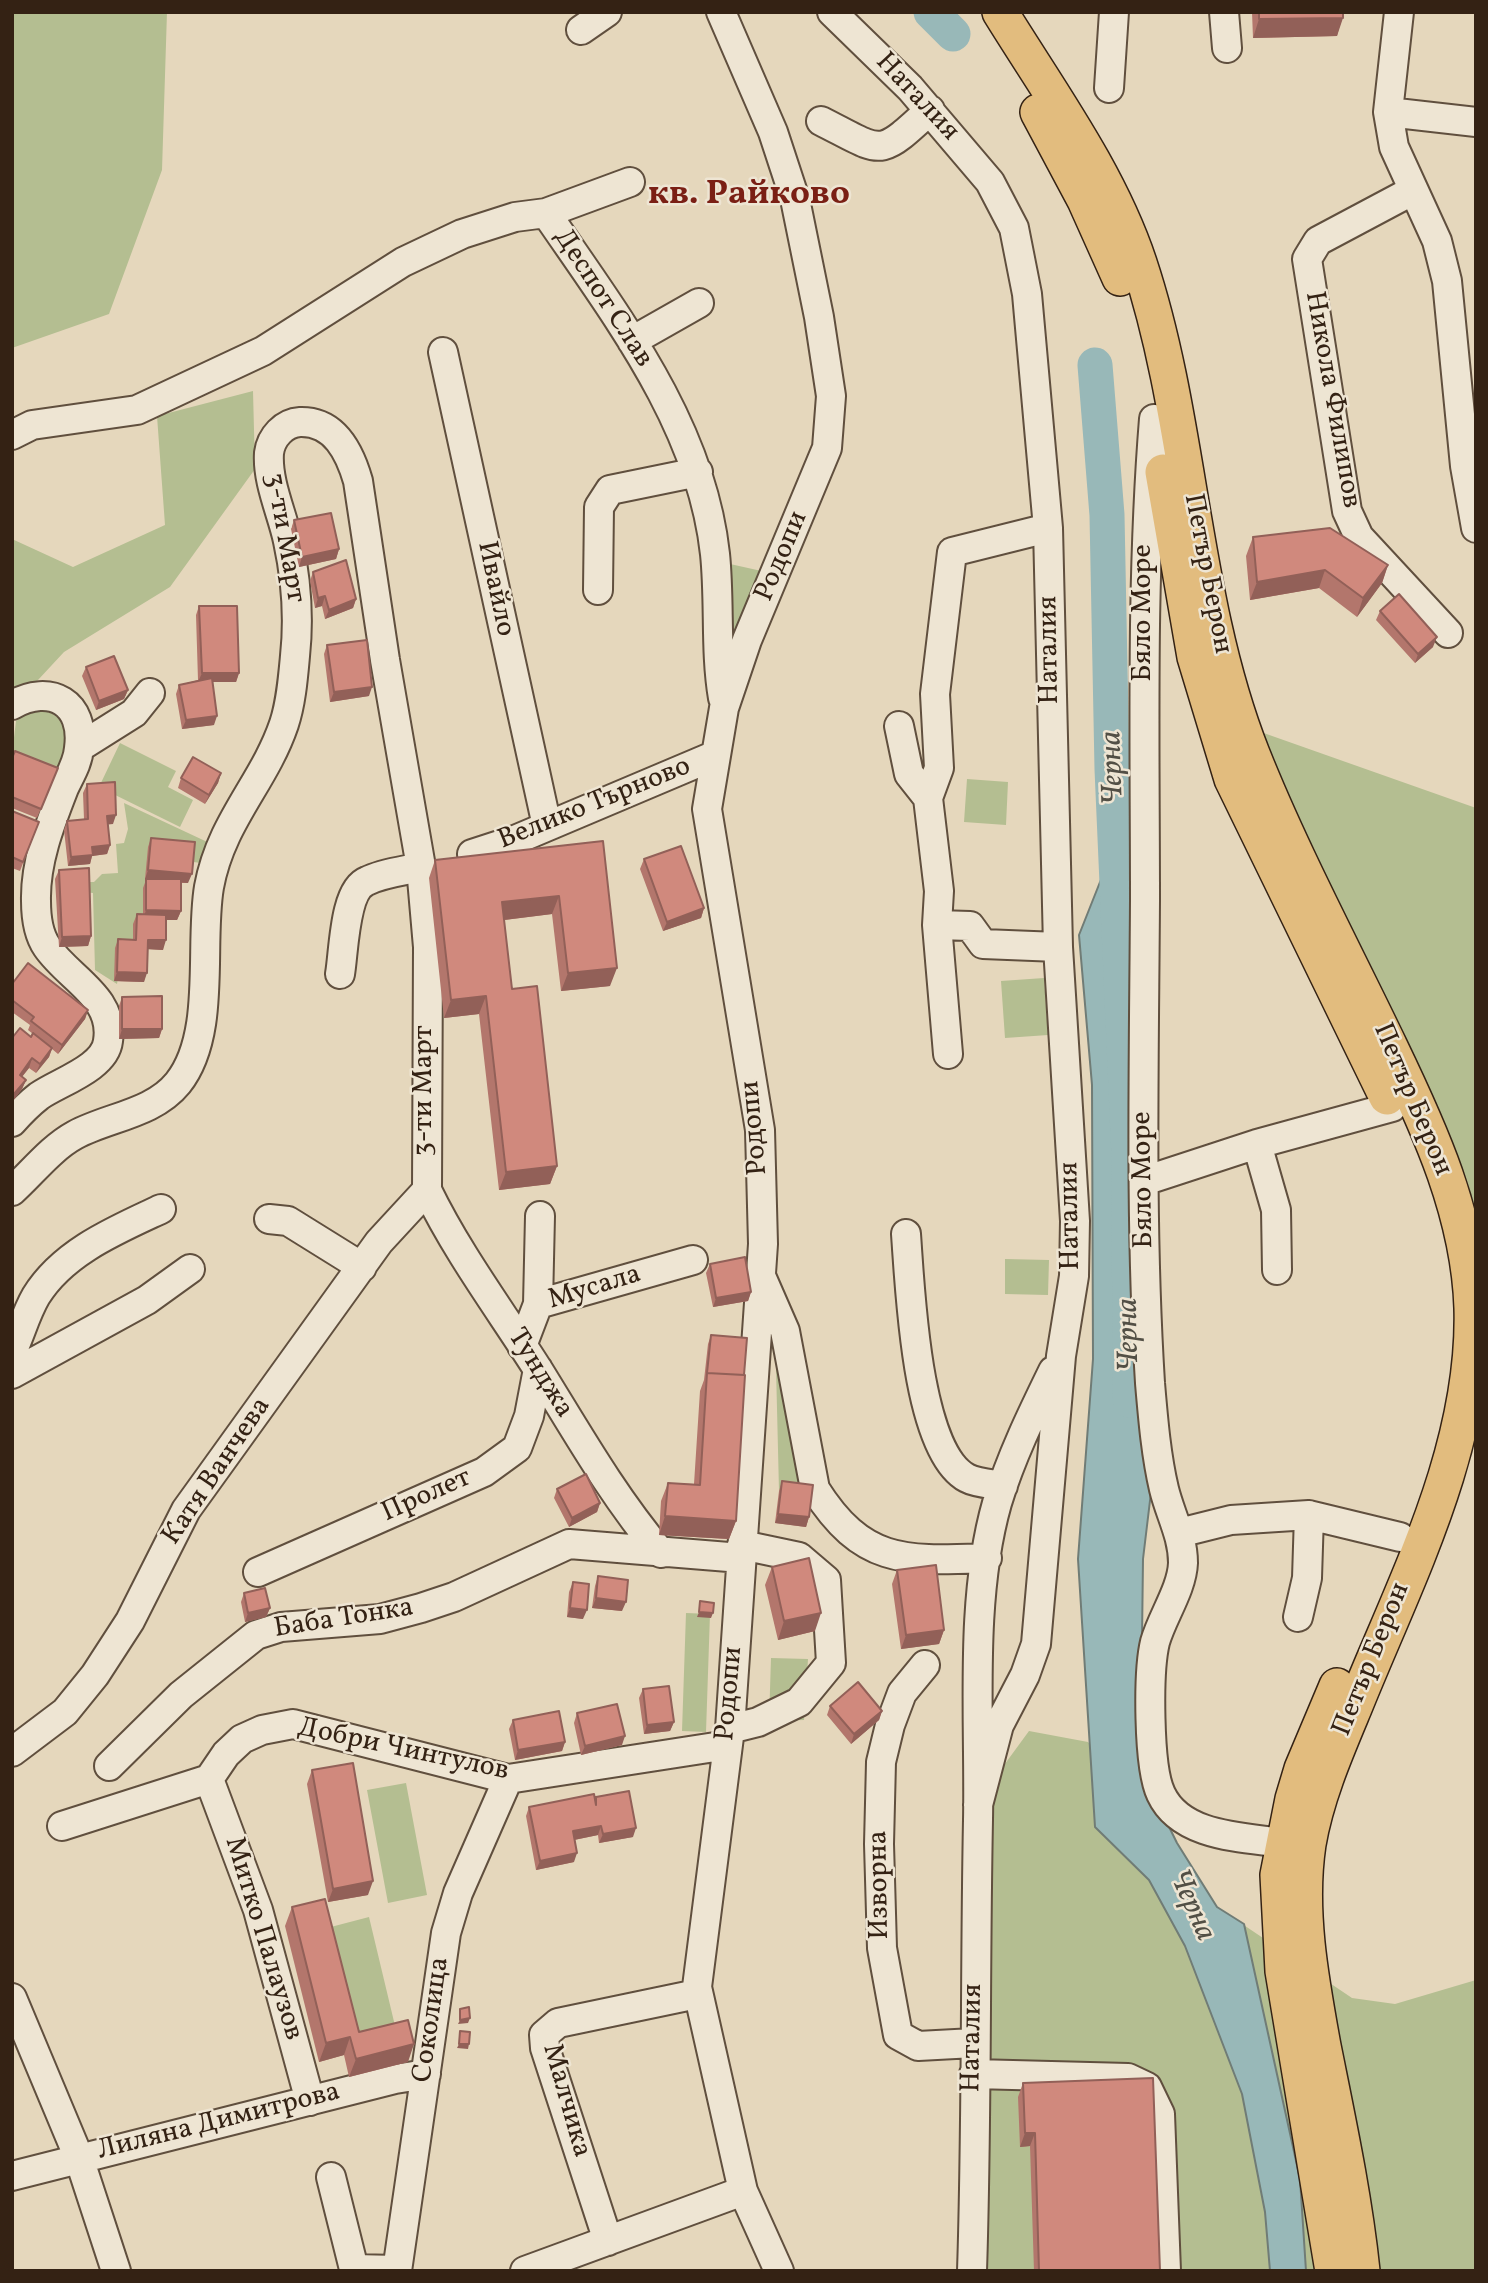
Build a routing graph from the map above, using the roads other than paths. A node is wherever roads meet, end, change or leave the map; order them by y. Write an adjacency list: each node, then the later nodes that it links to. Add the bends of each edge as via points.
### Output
1 (607, 12): 9 (street)
2 (721, 12): 32 (street, Родопи, via 773,132 795,199 831,396 827,448 747,640)
3 (832, 12): 12 (street, Наталия)
4 (986, 12): 22 (main road, Петър Берон, via 1118,273)
5 (1000, 12): 28 (main road, Петър Берон, via 1084,146 1140,265 1172,400)
6 (1114, 12): 11 (street)
7 (1224, 12): 10 (street)
8 (1399, 12): 13 (street)
9 (581, 30)
10 (1227, 48)
11 (1109, 88)
12 (930, 110): 14 (street, via 895,143 883,148); 25 (street, Наталия, via 990,182 1014,228 1027,295)
13 (1388, 112): 15 (street); 17 (street, via 1394,147)
14 (821, 121)
15 (1476, 122)
16 (630, 182): 18 (street)
17 (1412, 191): 26 (street, via 1437,241 1447,281 1465,466); 29 (street, Никола Филипов, via 1318,241 1307,259 1348,511 1359,537)
18 (546, 213): 20 (street, Деспот Слав); 23 (street, Деспот Слав, via 515,217 462,234 403,262 263,351 137,410 32,425)
19 (699, 303): 20 (street)
20 (632, 341): 24 (street, Деспот Слав, via 682,430)
21 (443, 352): 37 (street, Ивайло)
22 (1154, 419): 28 (main road, Петър Берон); 47 (street, Бяло Море, via 1145,530)
23 (12, 435)
24 (698, 472): 27 (street, via 610,490 599,507); 32 (street, Деспот Слав, via 715,553)
25 (1048, 528): 36 (street, via 952,552 935,694 939,768); 41 (street, Наталия)
26 (1476, 528)
27 (598, 590)
28 (1201, 621): 44 (main road, Петър Берон, via 1203,686 1232,779); 100 (main road, Петър Берон, via 1227,679 1251,752 1442,1163 1464,1237 1469,1277 1469,1373 1449,1465 1332,1760 1308,1842 1309,1965)
29 (1448, 633)
30 (150, 693): 34 (street, via 134,713)
31 (12, 705): 34 (street, via 47,694 62,701 76,717)
32 (724, 708): 35 (street, Родопи)
33 (899, 726): 36 (street, via 909,774)
34 (80, 747): 45 (street, via 36,875 38,925 46,945 96,996 109,1019 108,1044 96,1061 38,1097)
35 (716, 755): 37 (street, Велико Търново); 58 (street, Родопи, via 707,809 760,1130)
36 (928, 798): 40 (street, via 939,891)
37 (547, 826): 38 (street, Велико Търново)
38 (472, 853)
39 (421, 867): 42 (street, via 364,881 349,901); 48 (street, 3-ти Март, via 428,947); 49 (street, 3-ти Март, via 350,452 319,426 290,424 275,436 269,452 294,575 298,633 292,680 284,724 218,849 209,888 203,994 191,1060 178,1083 158,1101 72,1136)
40 (937, 925): 41 (street, via 971,926 983,944); 43 (street)
41 (1058, 947): 61 (street, Наталия, via 1075,1221 1074,1276)
42 (340, 974)
43 (948, 1054)
44 (1392, 1107): 46 (street); 67 (main road, Петър Берон, via 1429,1198 1448,1310 1447,1359 1438,1416)
45 (12, 1122)
46 (1257, 1144): 47 (street); 57 (street, via 1276,1210)
47 (1144, 1181): 66 (street, Бяло Море, via 1150,1383 1165,1493)
48 (427, 1190): 55 (street, Катя Ванчева); 62 (street, Тунджа, via 444,1226)
49 (12, 1191)
50 (161, 1209): 60 (street, via 112,1232 67,1262 36,1296)
51 (540, 1216): 59 (street)
52 (269, 1219): 55 (street, via 288,1221)
53 (906, 1234): 64 (street, via 912,1327 924,1395 946,1457 966,1478)
54 (694, 1260): 59 (street, Мусала)
55 (362, 1267): 75 (street, Катя Ванчева, via 186,1510 130,1621 95,1675 65,1712)
56 (190, 1269): 63 (street, via 147,1300)
57 (1277, 1270)
58 (760, 1273): 68 (street, Родопи); 70 (street, via 785,1331 815,1489 825,1505 854,1538 906,1560)
59 (538, 1304): 62 (street, Мусала)
60 (12, 1352)
61 (1061, 1356): 64 (street, Наталия); 79 (street, Наталия, via 1037,1634 1031,1661 999,1725)
62 (530, 1358): 69 (street, Тунджа, via 608,1485); 71 (street, Пролет, via 529,1416 517,1448 484,1472)
63 (12, 1374)
64 (1003, 1486): 70 (street, Наталия)
65 (1309, 1515): 66 (street, via 1231,1520); 67 (street); 72 (street, via 1307,1577)
66 (1179, 1533): 81 (street, Бяло Море, via 1183,1566 1154,1644 1151,1736 1161,1797 1208,1832)
67 (1400, 1537): 81 (main road, Петър Берон, via 1302,1769)
68 (742, 1551): 69 (street, Баба Тонка); 74 (street, Родопи); 74 (street, Добри Чинтулов, via 799,1557 827,1580 831,1663 799,1702)
69 (661, 1553): 76 (street, Баба Тонка, via 569,1544 421,1608 380,1619 281,1627 256,1635 181,1695)
70 (987, 1558): 79 (street, Наталия, via 976,1701)
71 (258, 1572)
72 (1298, 1617)
73 (925, 1665): 84 (street, Изворна, via 902,1693 881,1762 882,1948 898,2035 918,2046)
74 (729, 1737): 78 (street, Добри Чинтулов); 82 (street, Родопи)
75 (12, 1752)
76 (109, 1766)
77 (209, 1779): 78 (street, Добри Чинтулов, via 242,1739 293,1724); 80 (street); 87 (street, Митко Палаузов, via 258,1910)
78 (508, 1779): 85 (street, Соколица, via 458,1893 446,1933)
79 (978, 1805): 84 (street, Наталия)
80 (62, 1826)
81 (1283, 1843): 99 (main road, Петър Берон, via 1278,1875 1283,1971)
82 (697, 1994): 91 (street, Родопи); 92 (street, Малчика, via 558,2023 544,2035)
83 (12, 1997): 88 (street)
84 (974, 2043): 86 (street, Наталия)
85 (426, 2074): 87 (street, Лиляна Димитрова); 93 (street, Соколица)
86 (974, 2074): 97 (street, Наталия); 98 (street, via 1128,2078 1147,2087 1160,2114)
87 (310, 2101): 88 (street, Лиляна Димитрова)
88 (79, 2158): 89 (street, Лиляна Димитрова); 94 (street)
89 (12, 2176)
90 (331, 2177): 93 (street, via 354,2269)
91 (743, 2191): 92 (street); 96 (street, Родопи)
92 (594, 2254): 95 (street)
93 (397, 2270)
94 (116, 2271)
95 (525, 2271)
96 (779, 2271)
97 (972, 2271)
98 (1167, 2271)
99 (1333, 2271)
100 (1362, 2271)

